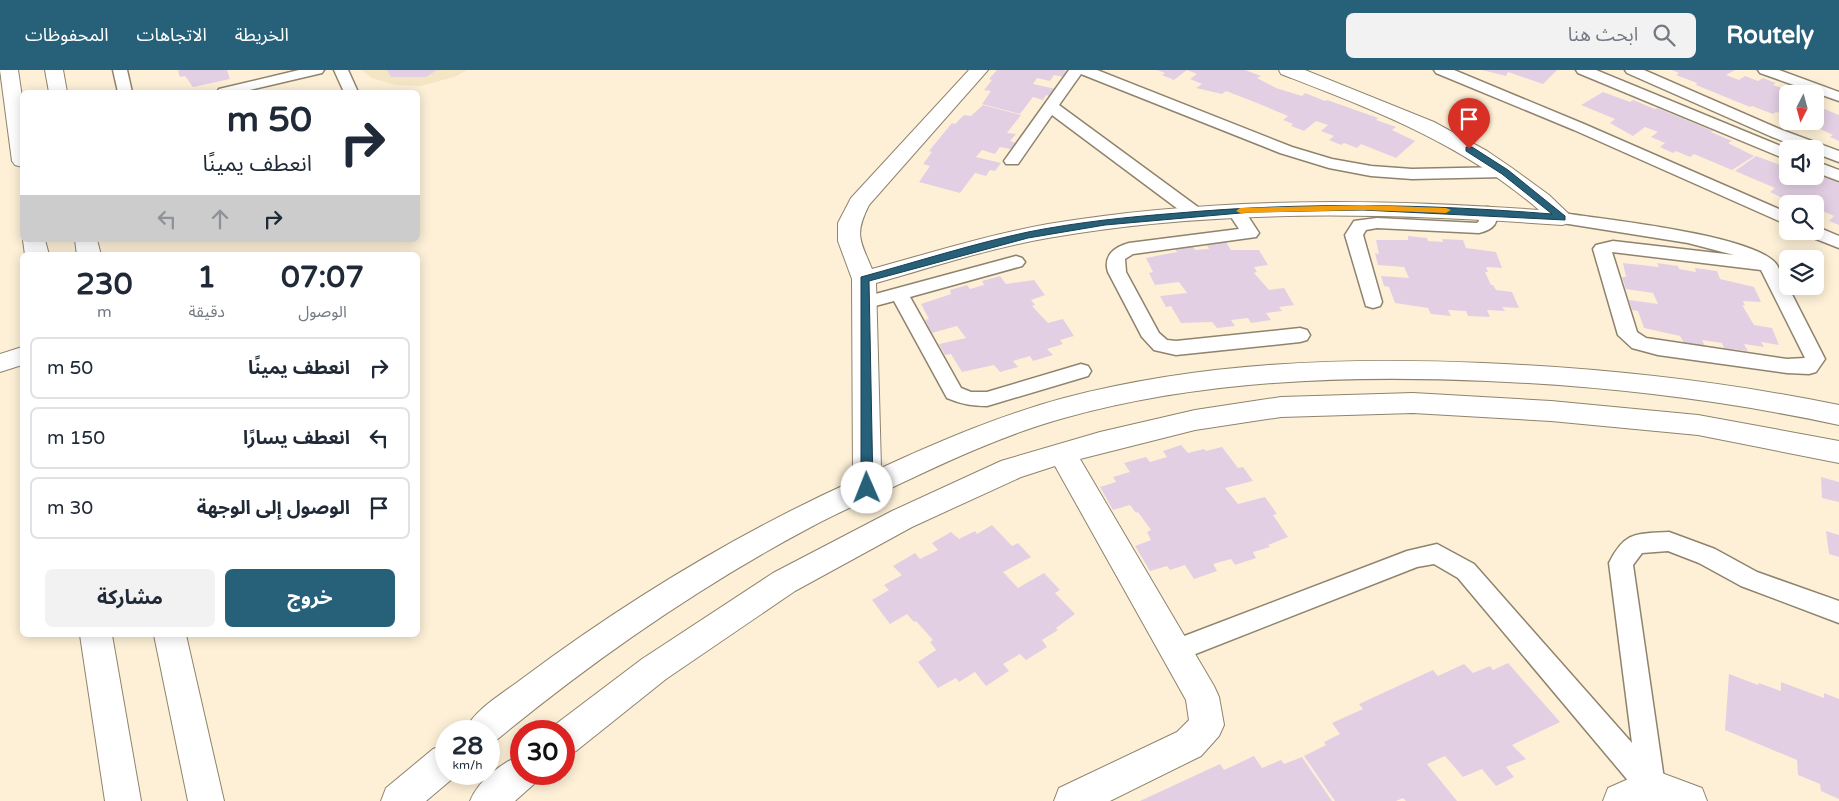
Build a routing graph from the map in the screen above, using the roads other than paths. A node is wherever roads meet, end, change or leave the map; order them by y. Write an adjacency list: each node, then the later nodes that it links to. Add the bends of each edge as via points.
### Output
1 (9, 70): 20 (street)
2 (54, 70): 14 (street)
3 (120, 70): 15 (lane)
4 (316, 70): 16 (lane)
5 (341, 70): 17 (lane)
6 (979, 70): 36 (street, via 859,203 849,222 849,241)
7 (1076, 70): 19 (lane)
8 (1084, 70): 25 (lane, via 1286,150 1329,163 1371,172)
9 (1288, 70): 25 (street, via 1434,130)
10 (1441, 70): 30 (lane)
11 (1583, 70): 21 (lane)
12 (1632, 70): 22 (lane)
13 (1765, 70): 18 (lane)
14 (58, 90)
15 (125, 90)
16 (232, 90)
17 (350, 90)
18 (1839, 97)
19 (1050, 106): 23 (lane); 29 (lane)
20 (20, 147)
21 (1779, 151)
22 (1839, 157)
23 (1012, 161)
24 (1824, 170): 26 (lane)
25 (1505, 172): 31 (street)
26 (1839, 176)
27 (1236, 211): 28 (street, via 1363,207); 29 (street); 40 (lane, via 1250,233 1130,249 1115,258 1117,272 1152,337 1161,346 1176,348)
28 (1487, 212): 31 (street); 38 (lane, via 1488,224 1479,228 1360,225 1354,235)
29 (1196, 214): 36 (street, via 1105,222 1028,235)
30 (1779, 216)
31 (1562, 218): 35 (lane, via 1726,246)
32 (1824, 236): 33 (lane)
33 (1839, 243)
34 (1016, 262): 37 (lane)
35 (1768, 265): 35 (lane, via 1815,359 1809,367 1640,343 1628,335 1602,249 1612,246)
36 (864, 279): 39 (street)
37 (899, 294): 39 (lane); 43 (lane, via 954,393 970,399 987,399)
38 (1373, 302)
39 (864, 303): 47 (street)
40 (1300, 335)
41 (20, 357): 42 (street)
42 (0, 363)
43 (1081, 370)
44 (1839, 415): 47 (street, via 1779,401 1688,387 1573,376 1428,368 1292,371 1172,385 1065,408 952,447)
45 (1839, 452): 46 (street, via 1698,426 1551,411 1413,403 1281,407 1194,420)
46 (1062, 453): 51 (street); 53 (street, via 1010,469 784,582 654,669)
47 (867, 488): 52 (street, via 786,526 663,600 532,689)
48 (1839, 612): 56 (lane, via 1748,579 1707,556 1670,541 1635,544 1621,563)
49 (96, 637): 57 (street)
50 (170, 637): 58 (street)
51 (1176, 651): 56 (lane, via 1415,558 1437,554 1466,571); 61 (street, via 1202,696 1207,725 1189,744)
52 (495, 720)
53 (575, 730)
54 (435, 770): 59 (street)
55 (510, 782): 60 (street)
56 (1636, 794): 62 (street)
57 (123, 801)
58 (206, 801)
59 (399, 801)
60 (488, 801)
61 (1072, 801)
62 (1689, 801)

